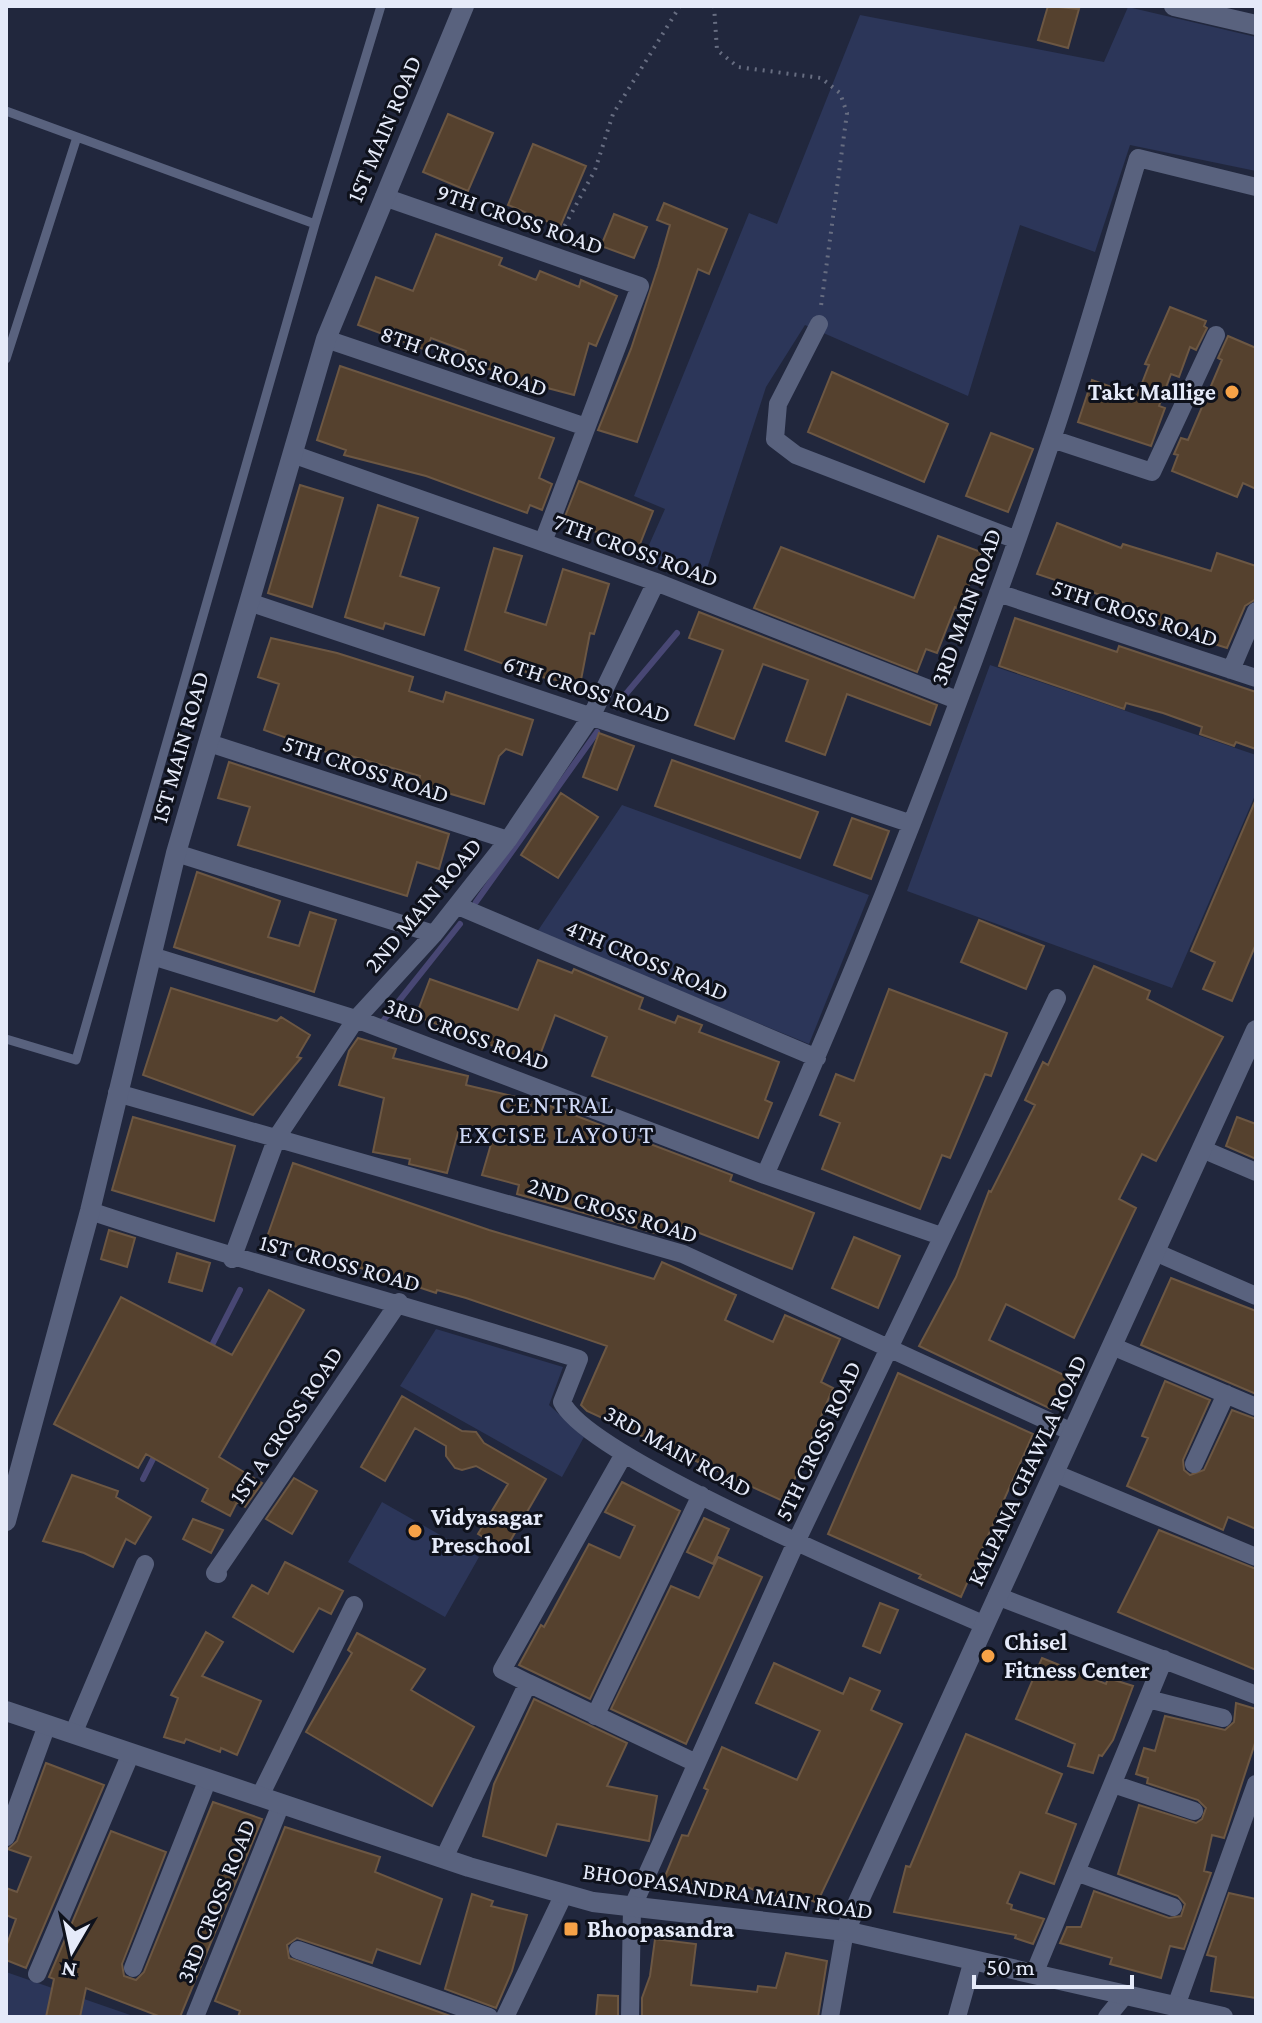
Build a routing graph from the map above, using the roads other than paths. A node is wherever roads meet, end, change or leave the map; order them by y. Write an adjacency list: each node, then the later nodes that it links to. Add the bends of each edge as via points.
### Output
1 (381, 6): 9 (lane)
2 (464, 6): 8 (street, 1ST MAIN ROAD)
3 (1174, 6): 4 (street)
4 (1256, 25)
5 (6, 111): 6 (lane)
6 (77, 137): 9 (lane); 13 (lane)
7 (1256, 187): 15 (street, 3RD MAIN ROAD, via 1138,158)
8 (384, 197): 12 (street, 1ST MAIN ROAD); 14 (street, 9TH CROSS ROAD, via 640,286)
9 (315, 224): 37 (lane, via 76,1060)
10 (819, 324): 17 (street, via 778,404 775,439 796,455)
11 (1216, 335): 15 (street, via 1152,472)
12 (326, 339): 14 (street, 8TH CROSS ROAD); 16 (street, 1ST MAIN ROAD)
13 (6, 359)
14 (586, 427): 18 (street)
15 (1052, 439): 17 (street, 3RD MAIN ROAD)
16 (295, 455): 18 (street, 7TH CROSS ROAD); 21 (street, 1ST MAIN ROAD)
17 (1017, 540): 20 (street, 3RD MAIN ROAD)
18 (543, 542): 19 (street, 7TH CROSS ROAD)
19 (656, 582): 25 (street, 7TH CROSS ROAD); 26 (street, 2ND MAIN ROAD)
20 (998, 593): 23 (street, 5TH CROSS ROAD); 25 (street, 3RD MAIN ROAD)
21 (249, 602): 26 (street, 6TH CROSS ROAD); 27 (street, 1ST MAIN ROAD)
22 (1256, 611): 23 (street)
23 (1231, 670): 24 (street, 5TH CROSS ROAD)
24 (1256, 678)
25 (957, 700): 28 (street, 3RD MAIN ROAD)
26 (592, 715): 28 (street, 6TH CROSS ROAD); 29 (street, 2ND MAIN ROAD)
27 (209, 743): 29 (street, 5TH CROSS ROAD); 30 (street, 1ST MAIN ROAD)
28 (909, 823): 39 (street, 3RD MAIN ROAD)
29 (508, 840): 31 (street, 2ND MAIN ROAD)
30 (176, 853): 32 (street); 33 (street, 1ST MAIN ROAD)
31 (458, 906): 32 (street, 2ND MAIN ROAD); 39 (street, 4TH CROSS ROAD)
32 (434, 934): 35 (street, 2ND MAIN ROAD)
33 (152, 956): 35 (street, 3RD CROSS ROAD); 40 (street, 1ST MAIN ROAD)
34 (1057, 998): 46 (street, 5TH CROSS ROAD)
35 (356, 1019): 41 (street, 2ND MAIN ROAD); 44 (street, 3RD CROSS ROAD)
36 (1256, 1030): 38 (street, KALPANA CHAWLA ROAD)
37 (6, 1039)
38 (1250, 1057): 42 (street, KALPANA CHAWLA ROAD)
39 (817, 1058): 44 (street, 3RD MAIN ROAD)
40 (117, 1093): 41 (street, 2ND CROSS ROAD); 45 (street, 1ST MAIN ROAD)
41 (277, 1137): 48 (street, 2ND MAIN ROAD); 52 (street, 2ND CROSS ROAD, via 683,1254)
42 (1202, 1149): 43 (street); 47 (street, KALPANA CHAWLA ROAD)
43 (1256, 1172)
44 (765, 1175): 46 (street, 3RD CROSS ROAD)
45 (90, 1211): 48 (street, 1ST CROSS ROAD); 61 (street, 1ST MAIN ROAD)
46 (941, 1236): 52 (street, 5TH CROSS ROAD)
47 (1155, 1252): 49 (street); 51 (street, KALPANA CHAWLA ROAD)
48 (232, 1259): 50 (street, 1ST CROSS ROAD)
49 (1256, 1296)
50 (399, 1302): 55 (street, 1ST CROSS ROAD, via 579,1359 562,1402); 65 (street, 1ST A CROSS ROAD)
51 (1112, 1346): 53 (street); 56 (street, KALPANA CHAWLA ROAD)
52 (889, 1347): 56 (street, 2ND CROSS ROAD); 62 (street, 5TH CROSS ROAD)
53 (1226, 1394): 54 (street); 58 (street)
54 (1256, 1407)
55 (569, 1416): 57 (street, 3RD MAIN ROAD)
56 (1072, 1432): 59 (street, KALPANA CHAWLA ROAD)
57 (624, 1454): 60 (street, 3RD MAIN ROAD); 70 (street, via 502,1670)
58 (1194, 1464)
59 (1054, 1473): 63 (street); 66 (street, KALPANA CHAWLA ROAD)
60 (701, 1495): 62 (street, 3RD MAIN ROAD); 74 (street)
61 (6, 1521)
62 (797, 1540): 68 (street, 3RD MAIN ROAD); 79 (street, 5TH CROSS ROAD)
63 (1256, 1557)
64 (145, 1564): 77 (street)
65 (218, 1574)
66 (997, 1596): 68 (street, KALPANA CHAWLA ROAD); 69 (street)
67 (354, 1605): 83 (street, 3RD CROSS ROAD)
68 (985, 1625): 92 (street, KALPANA CHAWLA ROAD)
69 (1164, 1659): 71 (street); 72 (street)
70 (528, 1683): 74 (street); 87 (street)
71 (1256, 1695)
72 (1148, 1699): 75 (street); 81 (street)
73 (6, 1711): 76 (street, BHOOPASANDRA MAIN ROAD)
74 (595, 1716): 79 (street)
75 (1223, 1718)
76 (47, 1725): 77 (street, BHOOPASANDRA MAIN ROAD); 86 (street)
77 (73, 1734): 78 (street, BHOOPASANDRA MAIN ROAD)
78 (131, 1753): 80 (street, BHOOPASANDRA MAIN ROAD); 96 (street)
79 (696, 1763): 91 (street, 5TH CROSS ROAD)
80 (208, 1779): 83 (street, BHOOPASANDRA MAIN ROAD); 95 (street)
81 (1113, 1784): 85 (street); 88 (street)
82 (1256, 1784): 99 (street)
83 (260, 1796): 84 (street, BHOOPASANDRA MAIN ROAD)
84 (281, 1804): 87 (street, BHOOPASANDRA MAIN ROAD); 100 (street, 3RD CROSS ROAD)
85 (1194, 1811)
86 (6, 1837)
87 (444, 1858): 89 (street, BHOOPASANDRA MAIN ROAD)
88 (1076, 1872): 90 (street); 97 (street)
89 (564, 1894): 91 (street, BHOOPASANDRA MAIN ROAD); 102 (street)
90 (1173, 1907)
91 (632, 1908): 92 (street, BHOOPASANDRA MAIN ROAD); 103 (street)
92 (845, 1931): 94 (street, BHOOPASANDRA MAIN ROAD); 104 (street)
93 (298, 1950): 101 (street)
94 (973, 1960): 97 (street, BHOOPASANDRA MAIN ROAD); 105 (street)
95 (133, 1968)
96 (37, 1974)
97 (1034, 1974): 98 (street, BHOOPASANDRA MAIN ROAD)
98 (1125, 1995): 99 (street, BHOOPASANDRA MAIN ROAD); 106 (street)
99 (1176, 2006): 107 (street, BHOOPASANDRA MAIN ROAD)
100 (195, 2017)
101 (489, 2017)
102 (505, 2017)
103 (630, 2017)
104 (830, 2017)
105 (957, 2017)
106 (1107, 2017)
107 (1223, 2017)

